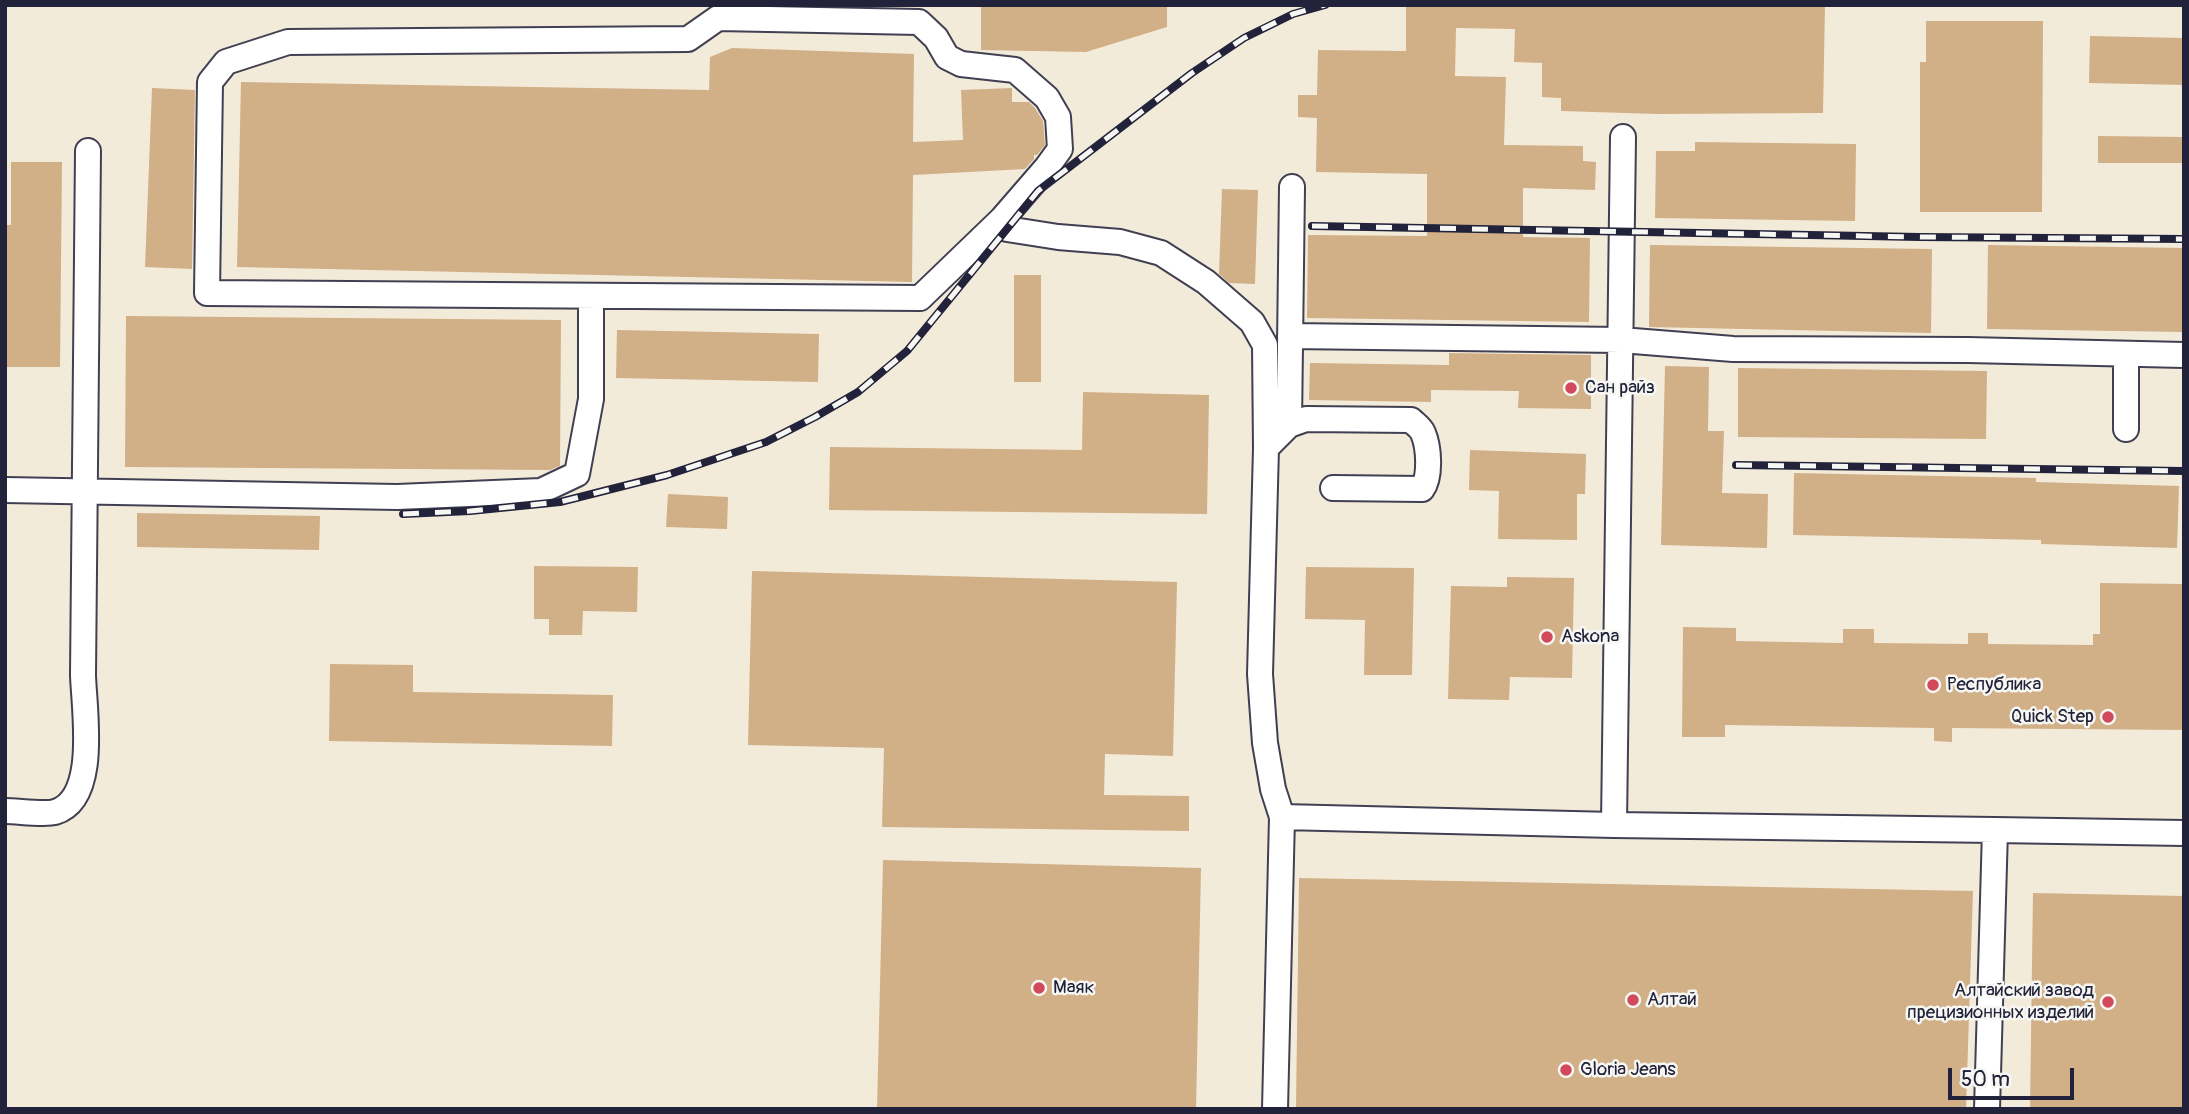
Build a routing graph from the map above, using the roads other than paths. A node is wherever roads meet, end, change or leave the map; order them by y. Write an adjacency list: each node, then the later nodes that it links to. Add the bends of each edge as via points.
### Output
1 (1623, 137): 7 (lane)
2 (88, 151): 15 (lane)
3 (1292, 187): 6 (lane)
4 (1002, 219): 5 (lane, via 920,298); 5 (lane, via 1060,149 1058,117 1047,98 1015,70 961,64 947,57 919,22 718,18 688,39 288,42 226,62 210,82 207,293); 12 (lane, via 1007,229 1120,242 1161,253 1206,282 1252,322 1265,345)
5 (591, 297): 15 (lane, via 591,399 577,474 541,491 397,497)
6 (1290, 336): 7 (lane); 10 (lane)
7 (1621, 340): 8 (lane, via 1733,348); 18 (lane)
8 (2126, 354): 9 (lane); 11 (lane)
9 (2184, 355)
10 (1289, 425): 12 (lane); 13 (lane, via 1306,419 1411,420 1423,431 1429,474 1422,489)
11 (2126, 429)
12 (1266, 448): 17 (lane, via 1259,674 1265,743)
13 (1333, 488)
14 (5, 490): 15 (lane)
15 (85, 492): 16 (lane, via 86,756 81,788 55,812)
16 (5, 811)
17 (1282, 817): 18 (lane); 21 (lane)
18 (1614, 825): 19 (lane)
19 (1995, 830): 20 (lane); 22 (lane)
20 (2184, 833)
21 (1275, 1109)
22 (1987, 1109)

